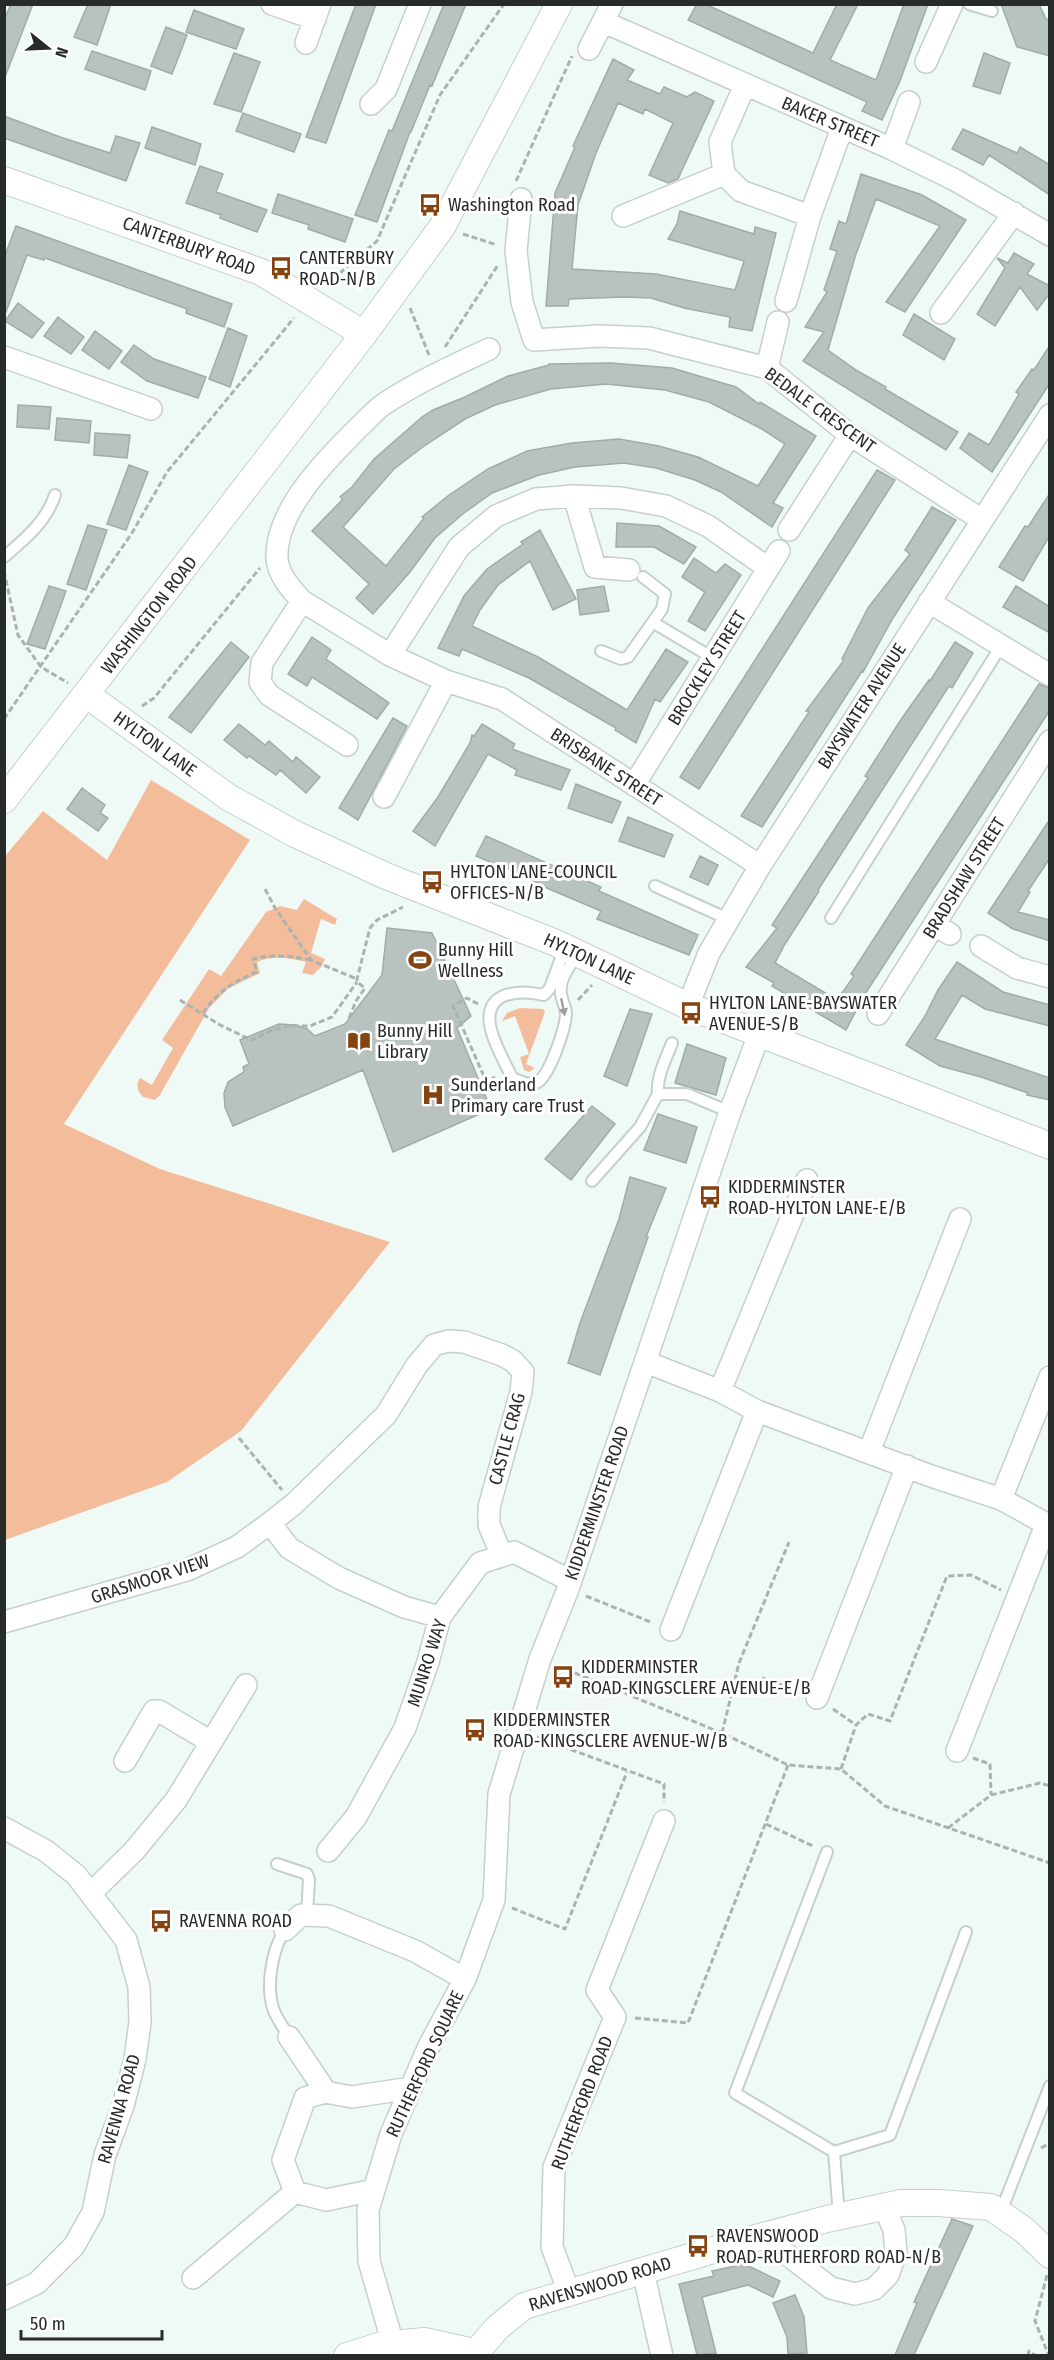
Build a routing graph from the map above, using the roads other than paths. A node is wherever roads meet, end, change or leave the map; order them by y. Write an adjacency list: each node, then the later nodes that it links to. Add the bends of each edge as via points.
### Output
1 (272, 4): 7 (street)
2 (420, 4): 14 (street, via 386,89)
3 (559, 4): 27 (street, WASHINGTON ROAD, via 442,227)
4 (952, 4): 11 (street)
5 (969, 4): 6 (lane)
6 (992, 11)
7 (317, 12): 9 (street)
8 (608, 13): 10 (street); 12 (street, BAKER STREET)
9 (306, 43)
10 (589, 49)
11 (926, 62)
12 (745, 85): 15 (street, BAKER STREET); 17 (street, via 720,142)
13 (909, 102): 16 (street)
14 (371, 104)
15 (842, 128): 16 (street, BAKER STREET); 22 (street)
16 (892, 149): 20 (street, BAKER STREET)
17 (724, 174): 21 (street); 22 (street, via 741,191)
18 (4, 180): 27 (street, CANTERBURY ROAD, via 261,272)
19 (520, 199): 30 (street, BEDALE CRESCENT, via 516,252 522,302 534,340 649,338)
20 (1014, 213): 23 (street, BAKER STREET); 25 (street)
21 (622, 216)
22 (810, 216): 24 (street)
23 (1050, 235)
24 (786, 301)
25 (941, 313)
26 (778, 322): 30 (street)
27 (364, 334): 49 (street, WASHINGTON ROAD)
28 (489, 349): 40 (street, BRISBANE STREET, via 436,373 381,406 334,453 300,495 281,531 277,559 290,589)
29 (4, 357): 31 (street)
30 (767, 368): 33 (street, BEDALE CRESCENT)
31 (151, 409)
32 (1050, 414): 36 (street, BAYSWATER AVENUE)
33 (850, 435): 36 (street, BEDALE CRESCENT); 37 (street)
34 (55, 495): 38 (lane, via 43,521)
35 (574, 496): 39 (street, via 595,567); 45 (street, via 536,499 496,516 459,547); 46 (street, BROCKLEY STREET, via 621,498 666,506 773,560)
36 (982, 520): 41 (street, BAYSWATER AVENUE)
37 (789, 530)
38 (4, 557)
39 (636, 574): 42 (lane, via 665,594)
40 (302, 601): 45 (street, BRISBANE STREET); 51 (street, via 262,663 260,682 269,695)
41 (929, 602): 43 (street); 55 (street, BAYSWATER AVENUE)
42 (654, 623): 44 (lane, via 628,657 621,659); 46 (lane)
43 (1001, 646): 47 (street); 57 (lane)
44 (601, 651)
45 (390, 655): 48 (street, BRISBANE STREET)
46 (713, 658): 52 (street, BROCKLEY STREET)
47 (1050, 675)
48 (446, 681): 52 (street, BRISBANE STREET, via 501,699); 53 (street)
49 (87, 695): 54 (street, WASHINGTON ROAD); 60 (street, HYLTON LANE, via 228,797 295,834)
50 (1050, 741): 63 (street, BRADSHAW STREET, via 942,929)
51 (347, 745)
52 (634, 785): 55 (street, BRISBANE STREET)
53 (384, 797)
54 (4, 800)
55 (760, 866): 58 (street, BAYSWATER AVENUE)
56 (655, 886): 58 (lane)
57 (831, 918)
58 (728, 919): 62 (street, BAYSWATER AVENUE, via 709,953)
59 (981, 946): 61 (street, via 1017,968)
60 (571, 950): 60 (lane, one-way to 60, via 561,984 566,1014 548,1070 538,1082 528,1084 512,1078 490,1026 490,1011 497,999 512,992 544,995); 62 (street, HYLTON LANE)
61 (1050, 977)
62 (688, 1006): 64 (street, HYLTON LANE)
63 (878, 1014)
64 (760, 1032): 67 (street, KIDDERMINSTER ROAD); 68 (street, HYLTON LANE)
65 (672, 1043): 66 (lane, via 657,1086)
66 (658, 1094): 67 (lane, via 687,1095); 70 (lane, via 640,1127)
67 (730, 1112): 72 (street, KIDDERMINSTER ROAD)
68 (1050, 1146)
69 (807, 1180): 74 (street)
70 (592, 1181)
71 (960, 1219): 76 (street)
72 (646, 1362): 74 (street); 82 (street, KIDDERMINSTER ROAD)
73 (1050, 1377): 78 (street)
74 (720, 1391): 75 (street)
75 (757, 1411): 76 (street); 85 (street)
76 (869, 1452): 77 (street)
77 (907, 1466): 78 (street); 87 (street)
78 (1001, 1499): 80 (street)
79 (270, 1523): 81 (street, CASTLE CRAG, via 386,1415 434,1345 464,1342 502,1355 523,1372 489,1507 489,1526); 83 (street, via 289,1548 339,1578 404,1607); 84 (street, GRASMOOR VIEW, via 237,1547 187,1570)
80 (1048, 1525): 89 (street)
81 (502, 1556): 82 (street, via 514,1552); 83 (street, MUNRO WAY, via 480,1563)
82 (569, 1585): 100 (street, KIDDERMINSTER ROAD, via 540,1659 498,1794 494,1900)
83 (440, 1617): 93 (street, MUNRO WAY, via 405,1728 356,1817)
84 (4, 1622)
85 (671, 1630)
86 (246, 1685): 88 (street)
87 (817, 1698)
88 (212, 1742): 90 (street, via 154,1711); 96 (street, via 176,1800 134,1851)
89 (957, 1751)
90 (125, 1761)
91 (664, 1821): 115 (street, RUTHERFORD ROAD, via 597,1990 615,2017 554,2168 552,2247)
92 (4, 1828): 96 (street, RAVENNA ROAD, via 46,1851)
93 (328, 1851)
94 (827, 1852): 105 (lane, via 735,2093)
95 (277, 1864): 97 (lane, via 307,1874)
96 (91, 1893): 116 (street, RAVENNA ROAD, via 126,1940 139,1987 135,2059 105,2155 93,2212 74,2246 37,2283)
97 (307, 1914): 98 (street); 100 (street, RUTHERFORD SQUARE, via 329,1916 415,1952)
98 (285, 1930): 101 (lane, via 273,1962 271,1988 273,2008)
99 (966, 1932): 105 (lane, via 890,2135)
100 (465, 1979): 103 (street, RUTHERFORD SQUARE)
101 (289, 2037): 104 (street)
102 (1050, 2086): 109 (lane)
103 (411, 2088): 104 (street, via 352,2097); 106 (street, RUTHERFORD SQUARE, via 391,2134)
104 (326, 2092): 107 (street, via 305,2098 283,2160)
105 (834, 2152): 110 (lane)
106 (374, 2190): 107 (street, via 326,2200); 117 (street, RUTHERFORD SQUARE, via 368,2210 369,2261)
107 (295, 2192): 114 (street)
108 (884, 2206): 109 (street, RAVENSWOOD ROAD, via 939,2203); 110 (street, RAVENSWOOD ROAD); 111 (street, via 894,2230 896,2253 888,2275 874,2289 855,2294 831,2288)
109 (995, 2211): 112 (street, via 1024,2230)
110 (839, 2216): 111 (street, RAVENSWOOD ROAD)
111 (763, 2236): 113 (street, RAVENSWOOD ROAD)
112 (1050, 2255)
113 (643, 2271): 115 (street, RAVENSWOOD ROAD); 120 (street)
114 (193, 2278)
115 (569, 2292): 119 (street, RAVENSWOOD ROAD, via 524,2306)
116 (4, 2299)
117 (393, 2344): 118 (street, RAVENSWOOD ROAD); 119 (street, RAVENSWOOD ROAD, via 424,2341 465,2350)
118 (347, 2355)
119 (471, 2355)
120 (662, 2355)

